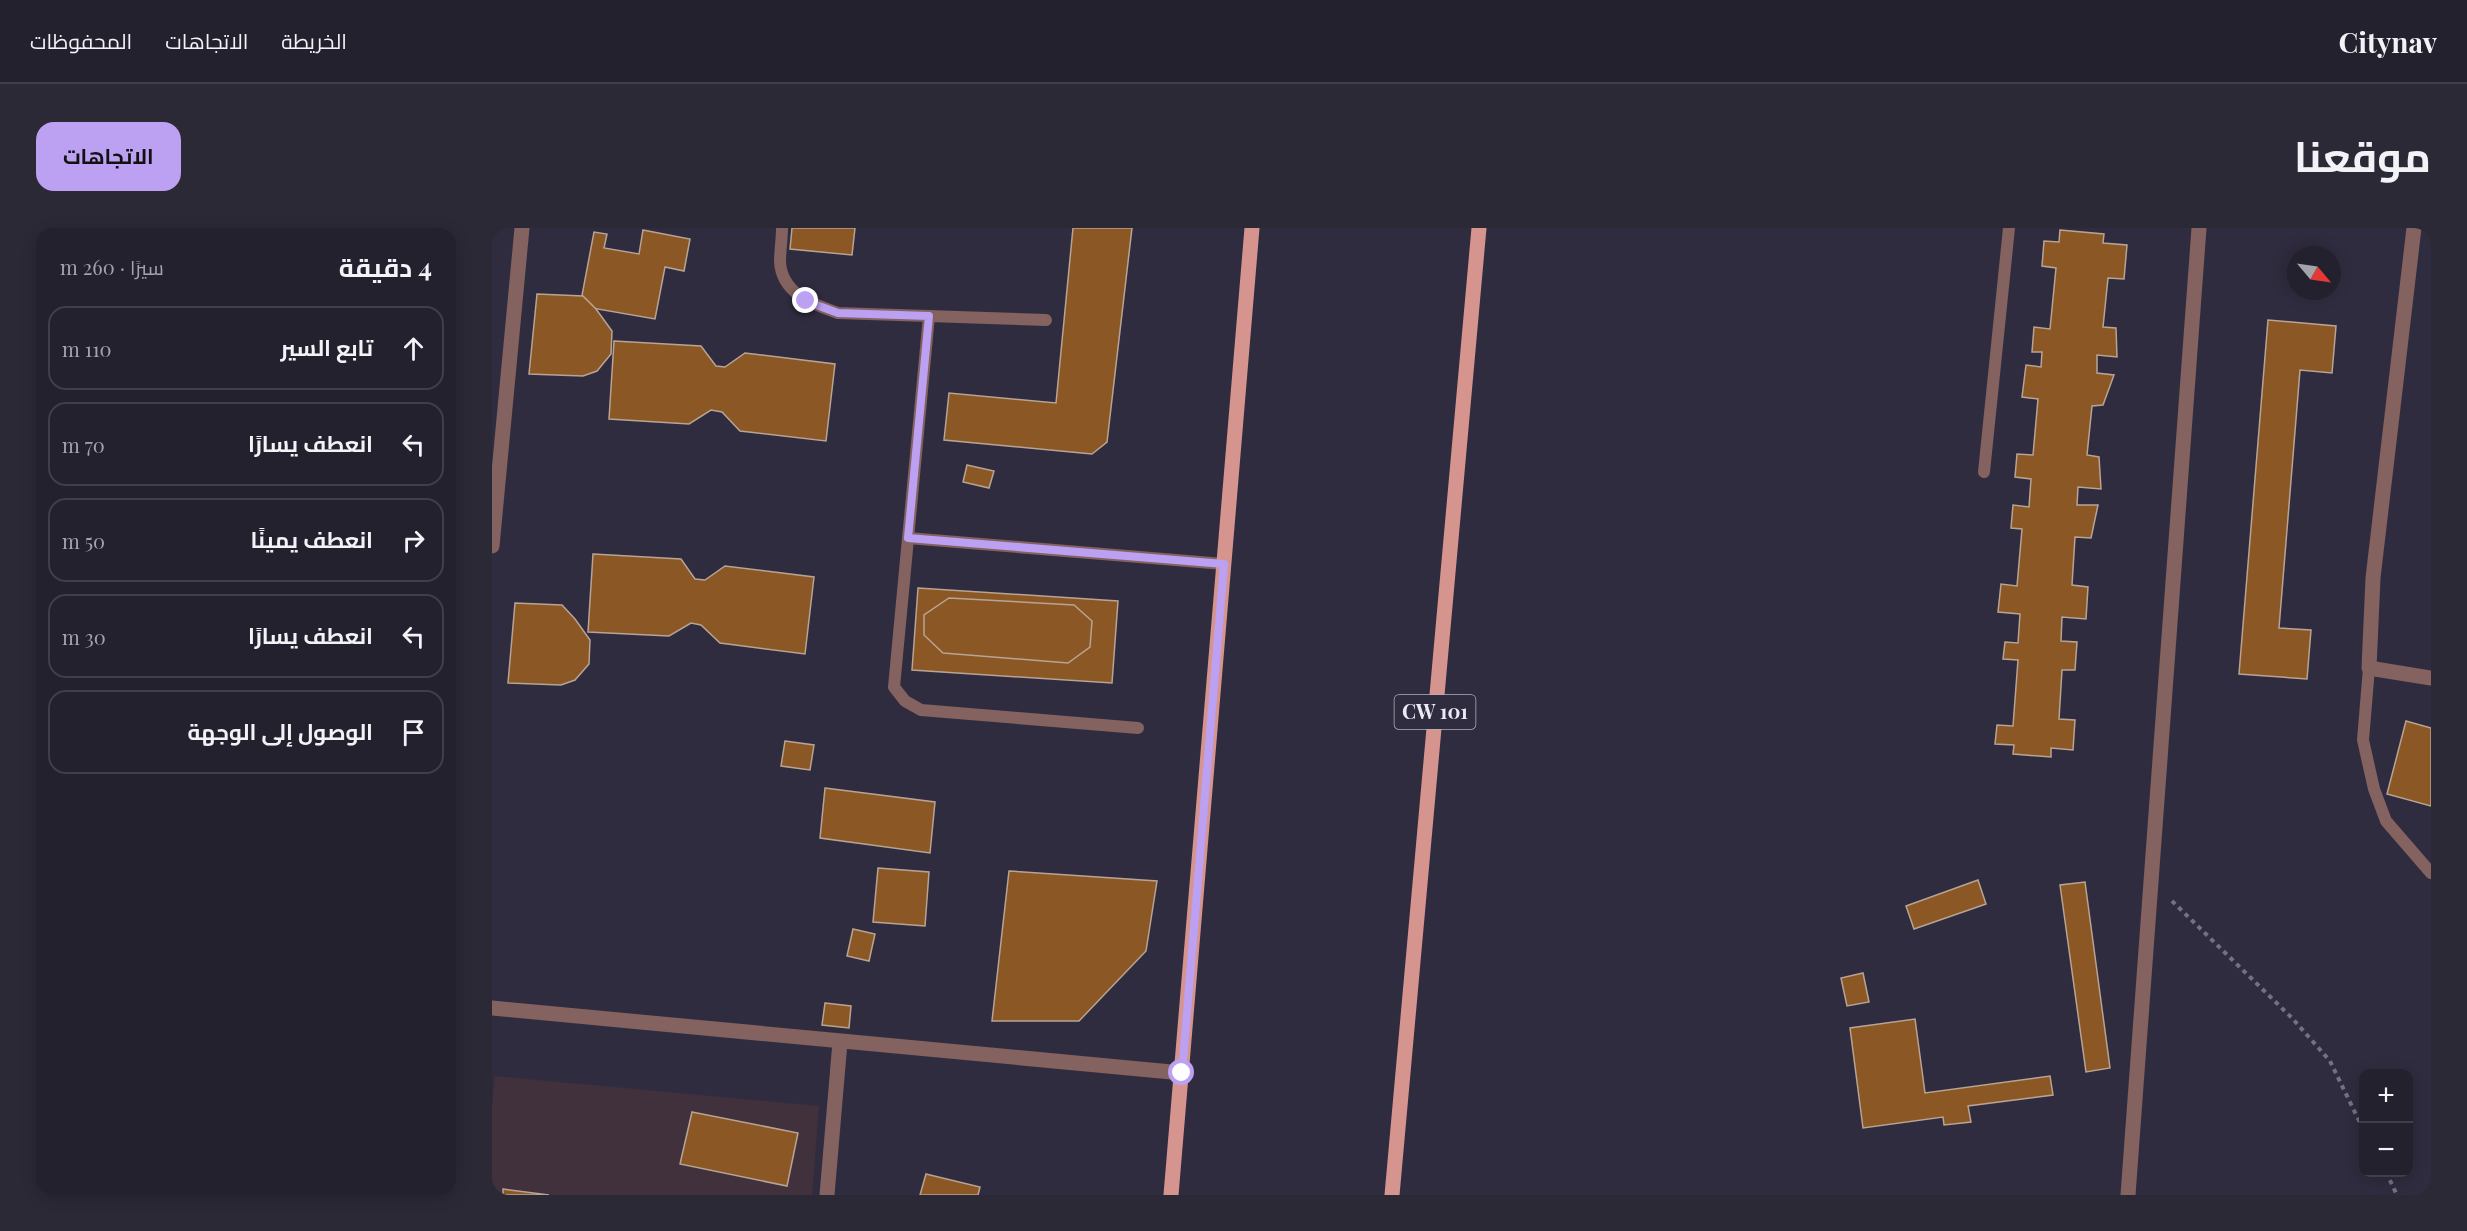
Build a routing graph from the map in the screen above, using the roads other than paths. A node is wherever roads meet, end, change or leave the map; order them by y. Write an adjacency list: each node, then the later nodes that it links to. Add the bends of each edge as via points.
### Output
1 (522, 228): 12 (street)
2 (782, 228): 8 (lane, via 780,264 790,287 806,301 838,313)
3 (1252, 228): 13 (main road)
4 (1479, 228): 23 (main road, CW 101)
5 (2009, 228): 10 (lane)
6 (2199, 228): 24 (street)
7 (2414, 228): 14 (street, via 2373,578)
8 (929, 316): 9 (lane); 11 (lane)
9 (1046, 320)
10 (1984, 472)
11 (908, 538): 13 (lane); 16 (lane, via 894,687 905,701 921,711)
12 (492, 546)
13 (1224, 564): 20 (main road)
14 (2369, 668): 15 (street); 17 (lane, via 2363,740 2374,789 2386,821)
15 (2431, 678)
16 (1138, 728)
17 (2431, 873)
18 (492, 1008): 19 (street)
19 (840, 1042): 20 (street); 21 (street)
20 (1182, 1073): 22 (main road)
21 (827, 1195)
22 (1171, 1195)
23 (1392, 1195)
24 (2128, 1195)

